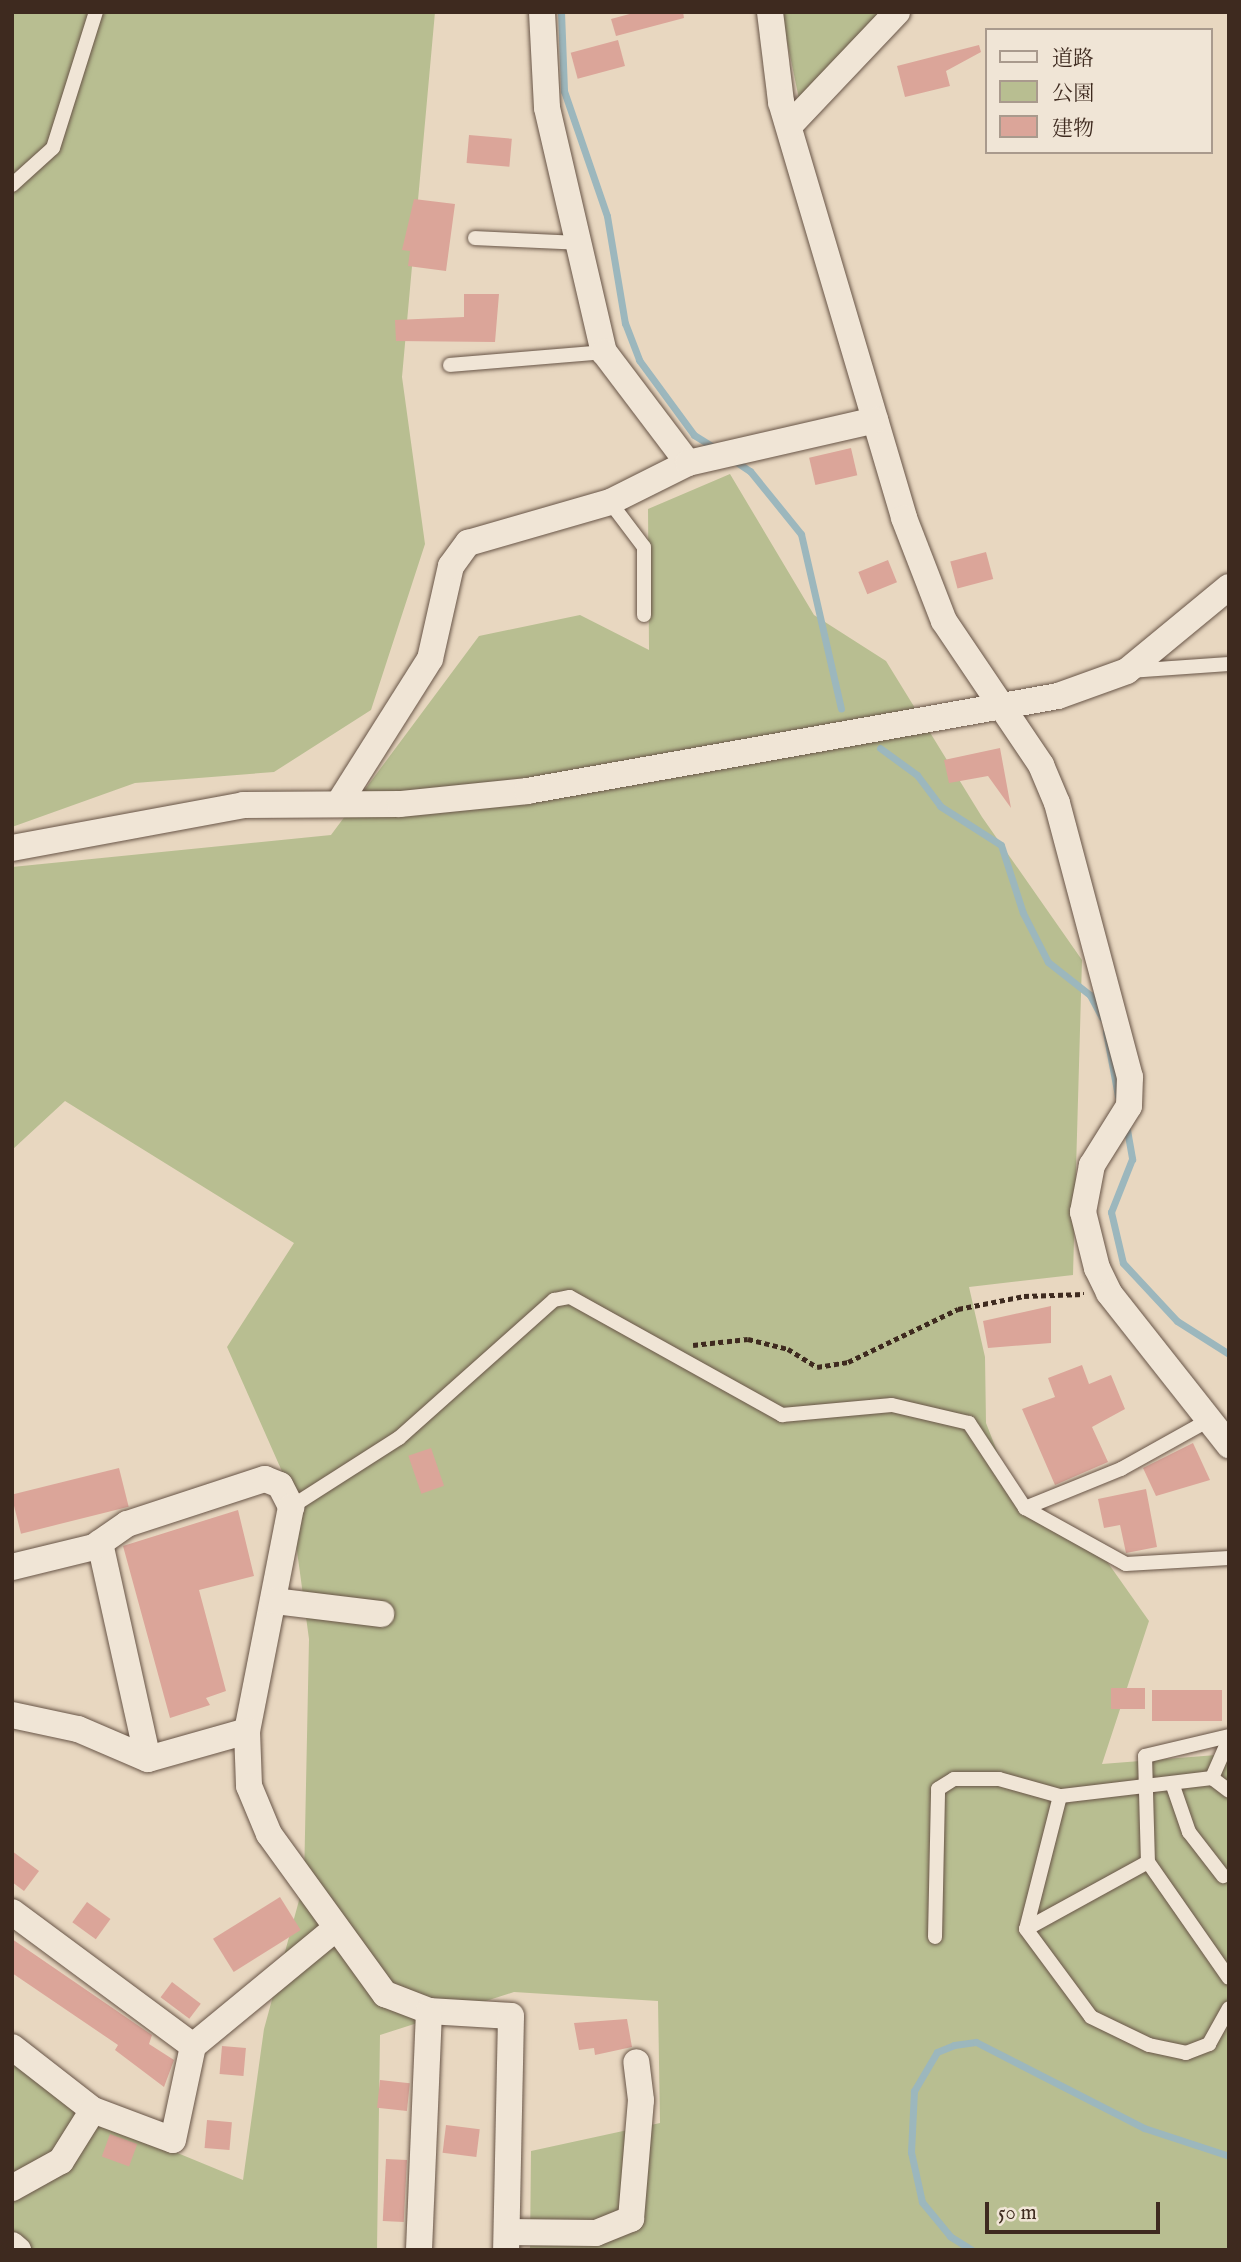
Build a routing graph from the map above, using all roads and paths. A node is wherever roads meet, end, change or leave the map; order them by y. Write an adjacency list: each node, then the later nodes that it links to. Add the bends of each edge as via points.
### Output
1 (96, 12): 6 (lane, via 53,148)
2 (542, 12): 8 (street, via 547,108)
3 (770, 12): 5 (street)
4 (897, 12): 5 (street)
5 (789, 126): 11 (street)
6 (12, 186)
7 (475, 238): 8 (lane)
8 (582, 243): 9 (street)
9 (604, 352): 10 (lane); 12 (street)
10 (450, 365)
11 (875, 421): 12 (street); 18 (street, via 944,621)
12 (688, 463): 13 (street)
13 (610, 502): 15 (lane, via 644,547); 19 (street, via 468,543 451,566 430,659 415,691)
14 (1229, 587): 17 (street)
15 (644, 615)
16 (1229, 664): 17 (lane)
17 (1127, 671): 18 (street, via 1058,696)
18 (1002, 707): 19 (street, via 527,791); 21 (street, via 1041,765 1057,803 1130,1077 1129,1105 1092,1165 1083,1212)
19 (339, 803): 20 (street, via 243,806)
20 (12, 848)
21 (1109, 1293): 22 (path, via 1024,1296 958,1309 848,1362 817,1367 788,1349 748,1339); 23 (street)
22 (672, 1349): 25 (lane, via 581,1300 554,1300 398,1438); 26 (lane, via 782,1415 892,1405 969,1423)
23 (1211, 1419): 24 (street); 26 (lane, via 1121,1469)
24 (1229, 1445)
25 (291, 1507): 27 (street, via 280,1485 265,1479 127,1524); 30 (street)
26 (1025, 1508): 28 (lane, via 1126,1564)
27 (100, 1543): 29 (street); 35 (street)
28 (1229, 1559)
29 (12, 1567)
30 (274, 1601): 31 (street); 33 (street)
31 (381, 1614)
32 (12, 1716): 35 (street, via 78,1729)
33 (247, 1731): 35 (street); 44 (street, via 249,1786 269,1834)
34 (1229, 1738): 36 (lane); 38 (lane, via 1145,1756)
35 (148, 1759)
36 (1212, 1778): 37 (lane); 39 (lane)
37 (1172, 1783): 38 (lane); 42 (lane, via 1189,1832)
38 (1148, 1785): 40 (lane); 41 (lane)
39 (1229, 1791)
40 (1060, 1796): 45 (lane, via 1027,1905); 46 (lane, via 999,1779 954,1779 938,1789)
41 (1148, 1862): 45 (lane); 47 (lane)
42 (1223, 1877)
43 (15, 1919): 50 (street)
44 (335, 1928): 49 (street, via 386,1994); 50 (street)
45 (1026, 1929): 48 (lane, via 1091,2017 1149,2045 1186,2053 1209,2044)
46 (935, 1937)
47 (1229, 1979)
48 (1229, 2008)
49 (429, 2011): 55 (street, via 511,2016); 58 (street)
50 (194, 2046): 53 (street, via 173,2140)
51 (12, 2047): 53 (street)
52 (636, 2062): 55 (street, via 641,2100 631,2219 596,2233)
53 (93, 2110): 54 (street, via 61,2161)
54 (12, 2188)
55 (507, 2241)
56 (12, 2245): 57 (street)
57 (18, 2250)
58 (419, 2250)

